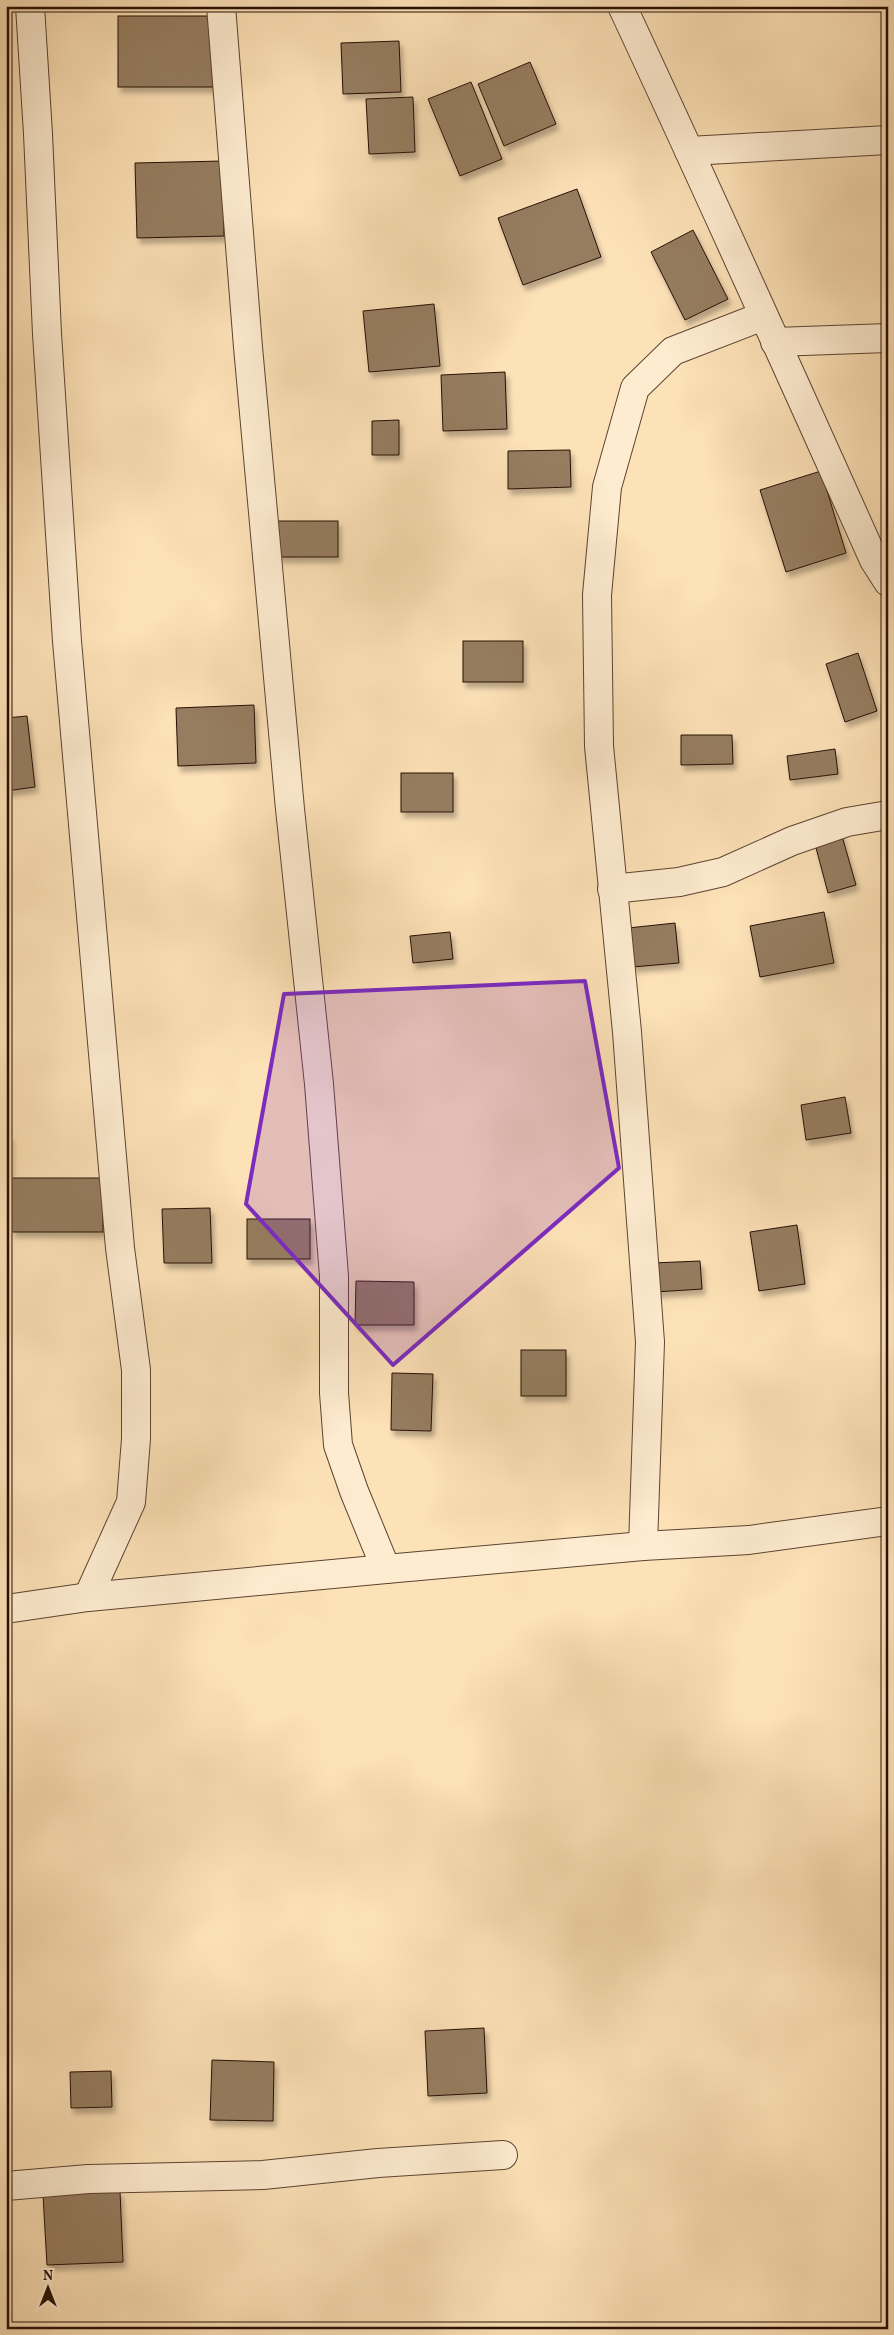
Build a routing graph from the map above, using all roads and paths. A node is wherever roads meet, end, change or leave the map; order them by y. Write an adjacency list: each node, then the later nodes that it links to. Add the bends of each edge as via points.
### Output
1 (30, 6): 15 (street, via 68,650 120,1248 136,1370 136,1439 131,1502)
2 (221, 6): 14 (street, via 248,347 319,1084 334,1276 334,1393 338,1445)
3 (622, 6): 5 (street)
4 (888, 140): 5 (street)
5 (690, 150): 6 (street)
6 (763, 316): 8 (street); 11 (street, via 673,351 635,388 607,487 597,596 599,746)
7 (888, 338): 8 (street)
8 (775, 342): 9 (street, via 874,560)
9 (888, 582)
10 (888, 814): 11 (street, via 847,822 792,841 723,872 679,882)
11 (612, 889): 13 (street, via 627,1032 650,1342)
12 (888, 1521): 13 (street, via 749,1540)
13 (643, 1546): 14 (street)
14 (386, 1569): 15 (street)
15 (88, 1598): 16 (street)
16 (6, 1609)
17 (503, 2155): 18 (street, via 263,2175 88,2179)
18 (6, 2186)

